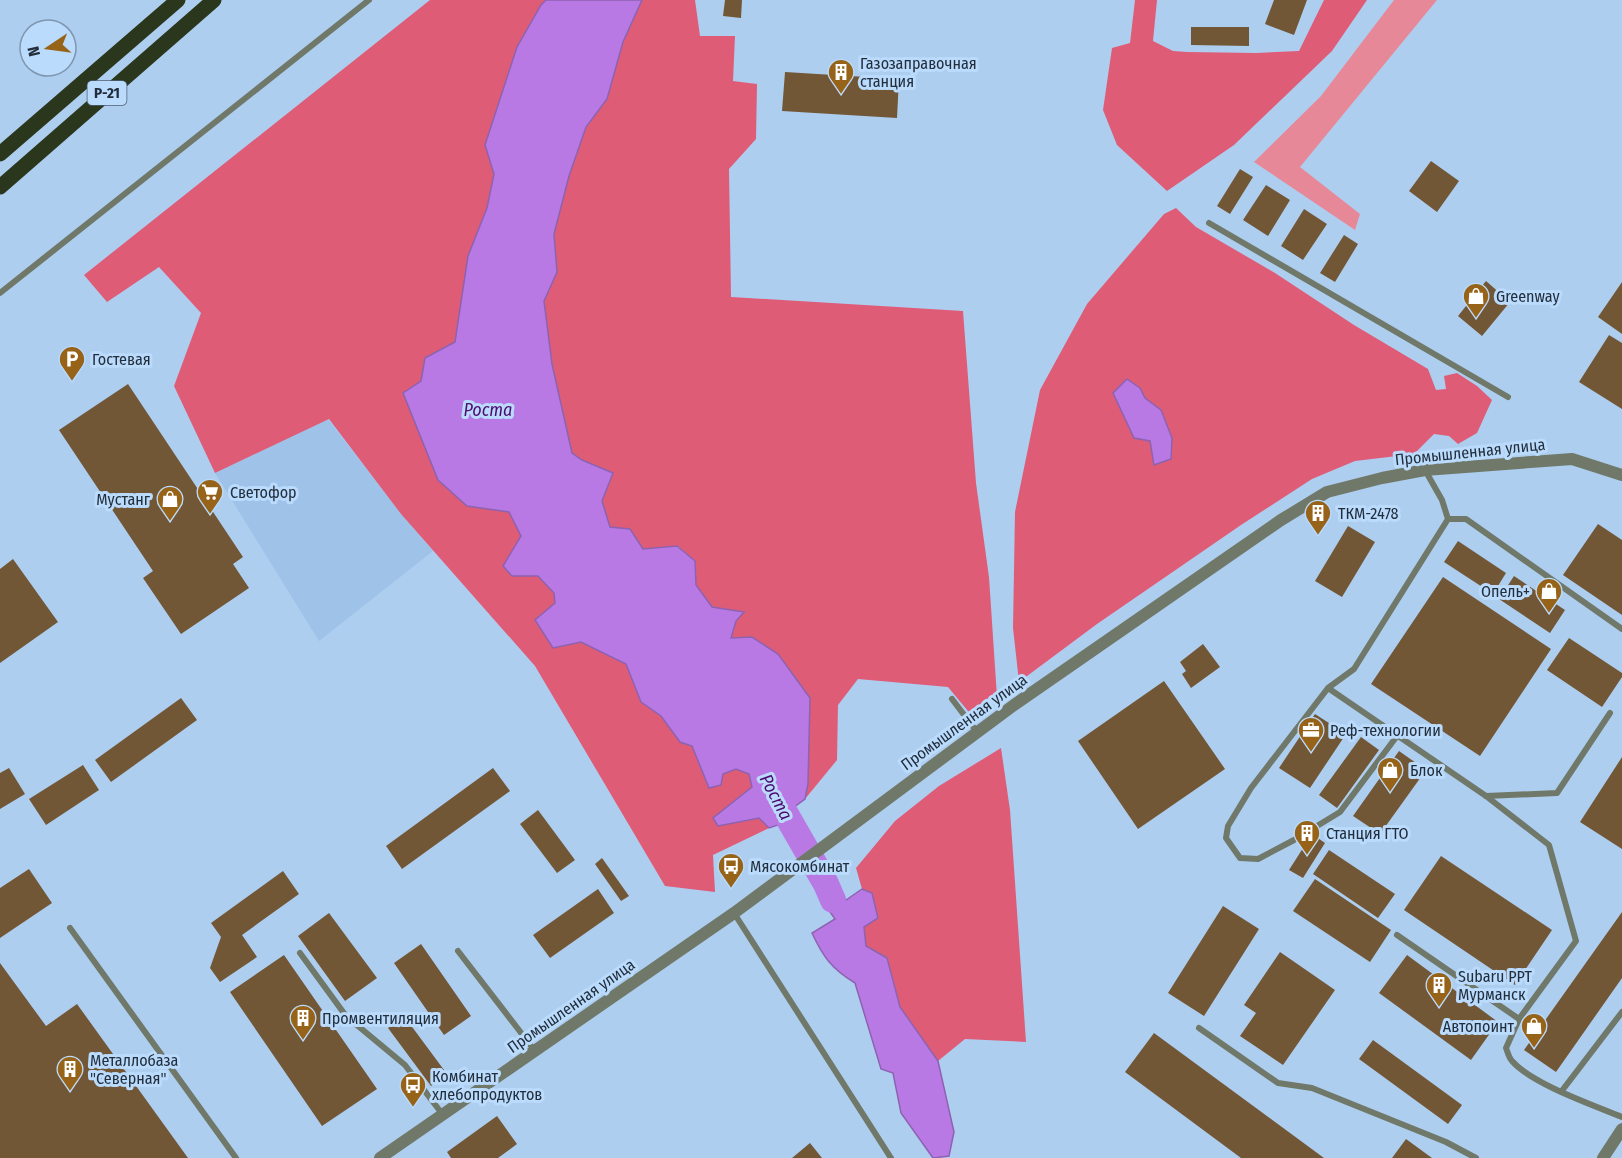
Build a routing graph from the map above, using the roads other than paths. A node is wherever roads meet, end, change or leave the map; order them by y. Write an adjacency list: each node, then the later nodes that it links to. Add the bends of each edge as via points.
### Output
1 (178, 0): 4 (main road, Р-21)
2 (214, 0): 5 (main road, Р-21)
3 (369, 0): 7 (lane)
4 (0, 154)
5 (0, 187)
6 (1209, 224): 8 (lane)
7 (0, 293)
8 (1508, 397)
9 (1425, 470): 10 (street, Промышленная улица, via 1572,459); 11 (lane); 16 (street, Промышленная улица, via 1327,492)
10 (1622, 475)
11 (1448, 519): 12 (lane, via 1466,519); 13 (lane, via 1354,669)
12 (1622, 629)
13 (1328, 688): 17 (lane); 17 (lane, via 1251,788 1227,826 1226,838 1240,858 1258,859 1340,812)
14 (952, 699): 16 (lane)
15 (1610, 713): 18 (lane, via 1557,793)
16 (976, 732): 19 (street, Промышленная улица)
17 (1397, 736): 18 (lane)
18 (1486, 796): 25 (lane, via 1549,844 1576,941)
19 (734, 912): 27 (street, Промышленная улица); 34 (lane)
20 (70, 928): 32 (lane)
21 (1397, 935): 25 (lane)
22 (458, 951): 27 (lane)
23 (300, 953): 29 (lane, via 346,1016 405,1065)
24 (1622, 1012): 28 (lane)
25 (1520, 1019): 28 (lane, via 1506,1048 1511,1060)
26 (1199, 1028): 35 (lane, via 1278,1083 1312,1088)
27 (535, 1052): 29 (street, Промышленная улица)
28 (1561, 1092): 30 (lane)
29 (443, 1115): 33 (street, Промышленная улица)
30 (1622, 1117)
31 (1622, 1129): 36 (street)
32 (236, 1158)
33 (380, 1158)
34 (891, 1158)
35 (1476, 1158)
36 (1603, 1158)

